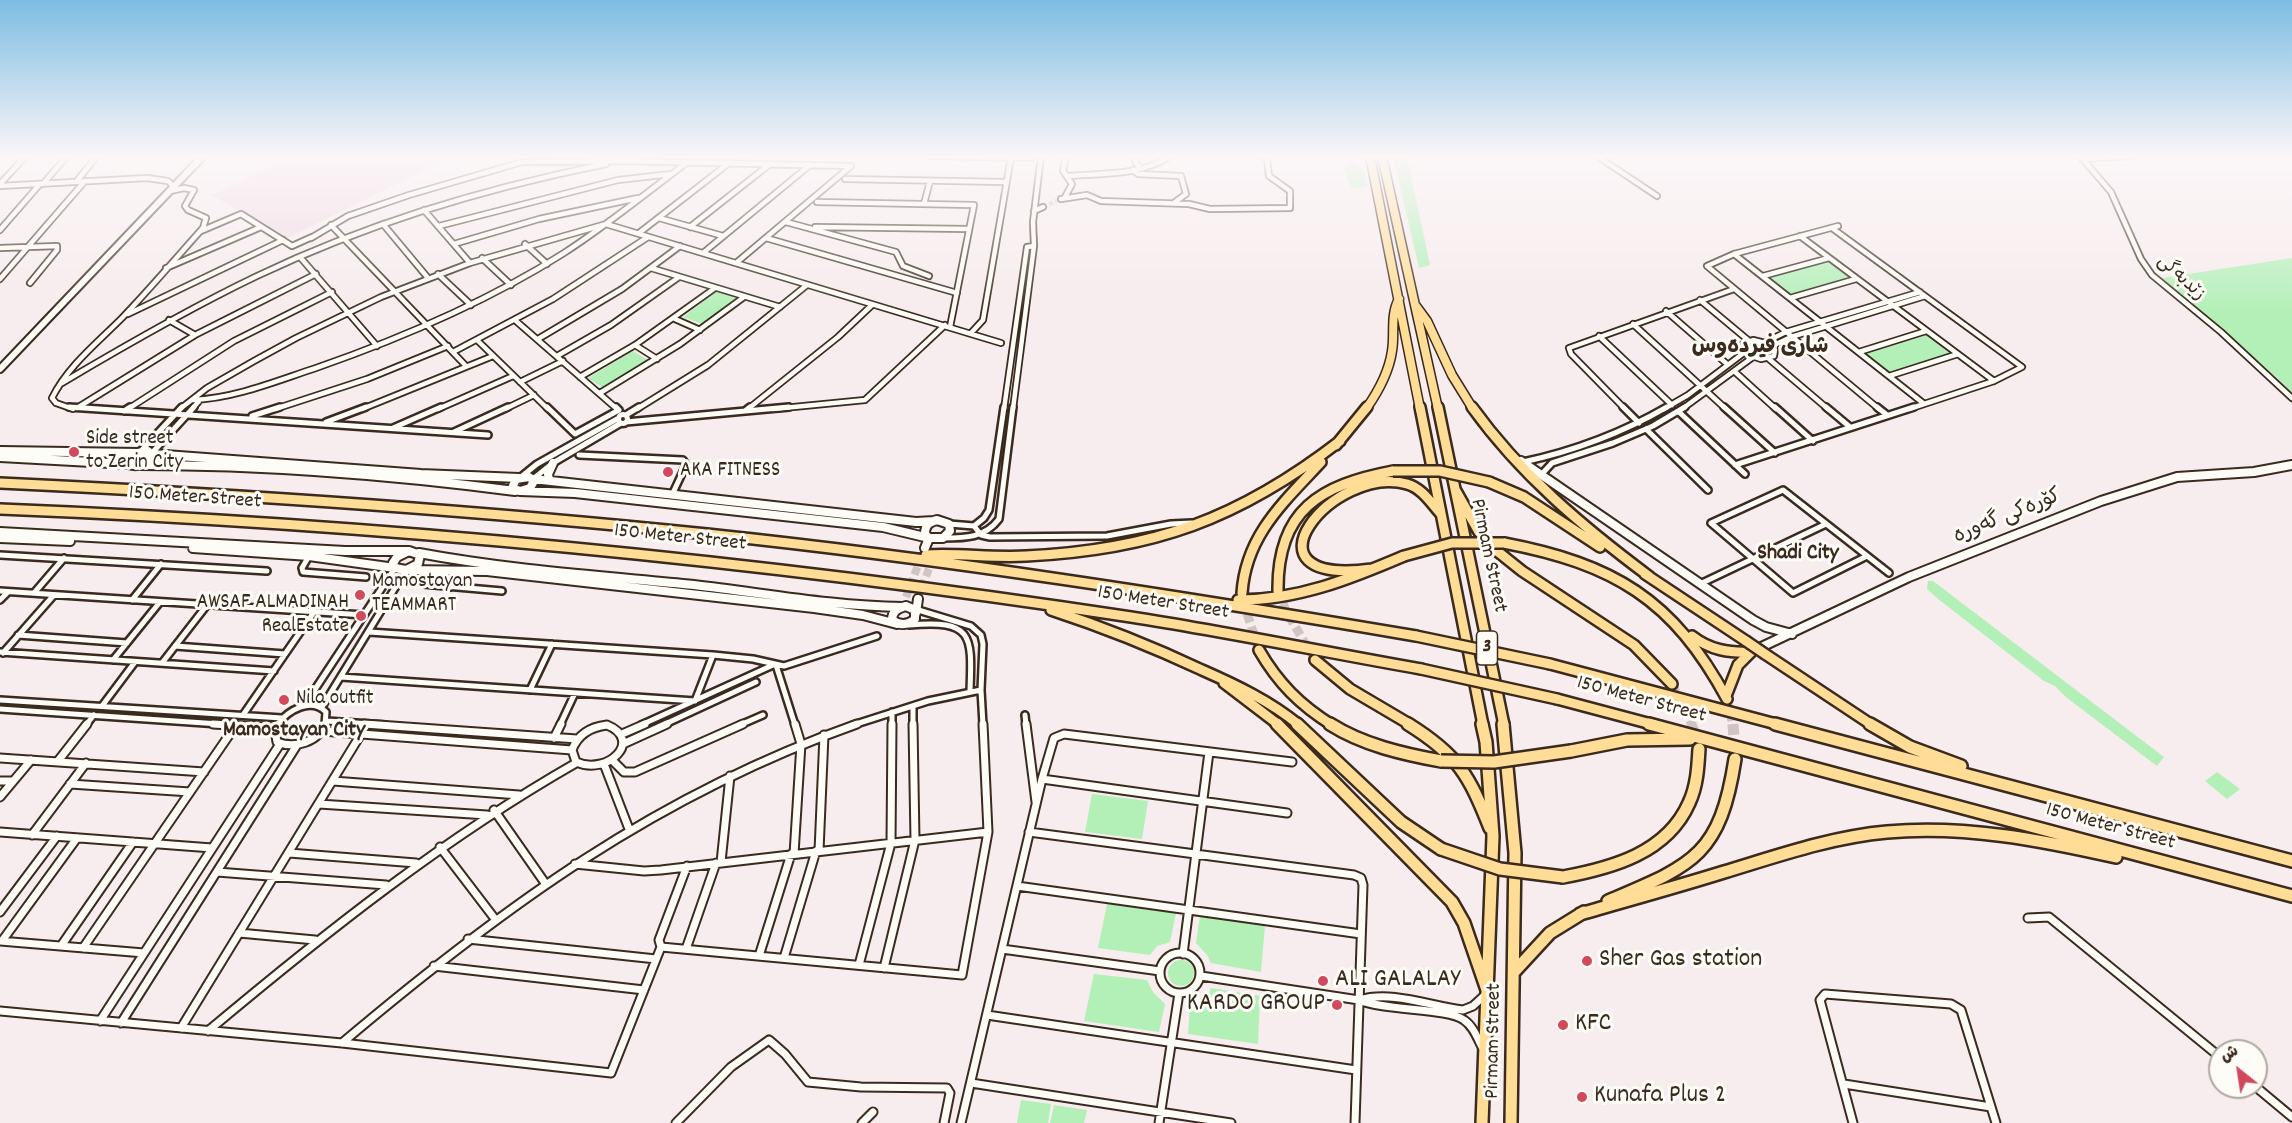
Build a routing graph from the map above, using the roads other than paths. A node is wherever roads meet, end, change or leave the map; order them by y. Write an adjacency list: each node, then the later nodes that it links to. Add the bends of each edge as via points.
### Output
1 (20, 208): 34 (street)
2 (62, 208): 45 (street)
3 (153, 208): 127 (street)
4 (187, 208): 35 (street, via 206,218)
5 (370, 208): 30 (street)
6 (430, 208): 22 (street)
7 (504, 208): 28 (street)
8 (588, 208): 43 (street)
9 (626, 208): 27 (street)
10 (671, 208): 24 (street)
11 (714, 208): 31 (street)
12 (757, 208): 37 (street)
13 (802, 208): 25 (street)
14 (973, 208): 33 (street)
15 (1001, 208): 100 (street, via 983,320)
16 (1040, 208): 23 (street)
17 (1208, 208): 18 (street)
18 (1257, 208)
19 (1381, 208): 80 (highway, Pirmam Street / 3)
20 (1393, 208): 85 (highway, Pirmam Street / 3)
21 (2118, 208): 139 (street, زێدبەگی, via 2152,275)
22 (424, 210): 26 (street); 28 (street)
23 (1034, 211): 47 (street)
24 (658, 218): 31 (street); 36 (street)
25 (786, 222): 41 (street); 61 (street, via 896,252 903,266)
26 (383, 224): 40 (street); 64 (street)
27 (606, 224): 36 (street); 44 (street); 56 (street)
28 (439, 226): 43 (street)
29 (261, 227): 35 (street, via 241,214); 42 (street); 58 (street)
30 (332, 227): 40 (street); 42 (street, via 292,246)
31 (690, 227): 37 (street)
32 (815, 227): 33 (street)
33 (969, 229): 76 (street)
34 (0, 230)
35 (200, 232): 58 (street)
36 (639, 233): 38 (street)
37 (723, 236): 49 (street)
38 (648, 237): 46 (street); 92 (street)
39 (1800, 237): 50 (street); 53 (street); 77 (street, via 1835,227)
40 (344, 238): 51 (street); 75 (street)
41 (766, 238): 55 (street); 76 (street)
42 (283, 240): 89 (street)
43 (454, 244): 54 (street)
44 (525, 244): 52 (street); 56 (street)
45 (30, 246): 48 (street); 65 (street); 69 (street, via 58,247)
46 (680, 246): 49 (street); 57 (street)
47 (1034, 246): 67 (street, via 1027,248); 68 (street)
48 (0, 248)
49 (703, 253): 55 (street)
50 (1734, 254): 62 (street); 73 (street, via 1707,266)
51 (300, 257): 59 (street); 91 (street)
52 (482, 258): 54 (street); 70 (street)
53 (1829, 258): 62 (street); 66 (street)
54 (470, 262): 60 (street)
55 (736, 263): 71 (street)
56 (547, 264): 70 (street)
57 (651, 268): 63 (street); 104 (street)
58 (164, 270): 89 (street)
59 (316, 274): 74 (street); 101 (street)
60 (438, 274): 64 (street); 83 (street)
61 (928, 276)
62 (1763, 276): 79 (street)
63 (679, 277): 72 (street); 120 (street, via 611,325)
64 (428, 278): 75 (street)
65 (0, 279)
66 (1856, 279): 79 (street); 82 (street)
67 (1022, 281): 68 (street); 112 (street)
68 (1030, 281): 114 (street)
69 (30, 283)
70 (511, 285): 83 (street)
71 (807, 285): 84 (street); 86 (street)
72 (715, 288): 78 (street); 90 (street)
73 (1734, 289): 81 (street); 99 (street)
74 (332, 291): 87 (street); 145 (street, via 234,341)
75 (396, 291): 87 (street); 95 (street)
76 (957, 293): 96 (street)
77 (1923, 294): 82 (street); 132 (street, via 2022,365)
78 (744, 297): 86 (street); 97 (street)
79 (1790, 298): 94 (street)
80 (1399, 299): 160 (highway, via 1394,306 1393,350 1385,376 1371,403); 186 (highway, Pirmam Street / 3)
81 (1700, 300): 88 (street); 106 (street)
82 (1890, 304): 94 (street); 98 (street)
83 (471, 305): 95 (street)
84 (872, 305): 96 (street); 146 (street)
85 (1414, 305): 162 (highway, via 1421,311 1466,398); 181 (highway, Pirmam Street / 3)
86 (780, 307): 152 (street, via 708,364)
87 (348, 312): 110 (street); 140 (street, via 280,346)
88 (1666, 312): 93 (street); 125 (street)
89 (124, 316): 135 (street)
90 (675, 319): 97 (street); 109 (street)
91 (169, 320): 101 (street); 135 (street)
92 (516, 321): 104 (street); 105 (street)
93 (1633, 324): 102 (street); 134 (street)
94 (1823, 324): 99 (street); 103 (street); 117 (street)
95 (429, 325): 110 (street); 111 (street)
96 (948, 326): 100 (street); 146 (street, via 865,400)
97 (700, 330): 122 (street)
98 (1926, 331): 117 (street); 118 (street)
99 (1786, 332): 103 (street); 107 (street)
100 (971, 333): 108 (street)
101 (195, 335): 144 (street)
102 (1599, 336): 143 (street); 154 (street, via 1572,346 1569,351)
103 (1791, 337): 113 (street); 150 (street)
104 (538, 339): 120 (street)
105 (477, 340): 115 (street); 119 (street)
106 (1748, 340): 107 (street); 116 (street, via 1743,344)
107 (1765, 342): 113 (street)
108 (1001, 343)
109 (635, 345): 122 (street); 131 (street)
110 (377, 346): 141 (street, via 232,394)
111 (448, 346): 115 (street); 151 (street, via 368,379)
112 (1012, 346): 114 (street); 191 (street, via 989,510)
113 (1772, 346): 123 (street, via 1775,354)
114 (1022, 347): 193 (street, via 1000,514 992,528)
115 (453, 352): 126 (street)
116 (1745, 352): 121 (street); 125 (street)
117 (1859, 352): 130 (street)
118 (1958, 354): 130 (street); 132 (street)
119 (493, 356): 126 (street); 129 (street)
120 (557, 356): 124 (street)
121 (1753, 357): 123 (street); 128 (street)
122 (657, 359): 137 (street)
123 (1769, 359): 155 (street)
124 (563, 361): 131 (street); 133 (street)
125 (1727, 364): 134 (street)
126 (466, 366): 153 (street)
127 (0, 369)
128 (1734, 371): 136 (street); 161 (street)
129 (513, 376): 133 (street); 156 (street)
130 (1889, 376): 142 (street)
131 (580, 377): 137 (street)
132 (1994, 381): 142 (street)
133 (520, 382): 138 (street)
134 (1701, 385): 136 (street); 143 (street)
135 (58, 386): 144 (street, via 52,398)
136 (1708, 392): 147 (street); 166 (street)
137 (600, 393): 138 (street, via 619,410 575,434)
138 (534, 396): 158 (street)
139 (2292, 398)
140 (192, 400): 141 (street); 148 (street)
141 (200, 400): 149 (street)
142 (1923, 403): 150 (street)
143 (1672, 405): 154 (street)
144 (75, 409): 145 (street)
145 (124, 411): 148 (street)
146 (744, 412): 152 (street)
147 (1679, 412): 157 (street); 173 (street)
148 (174, 414): 149 (street); 164 (street)
149 (186, 414): 151 (street); 165 (street)
150 (1887, 415): 155 (street)
151 (247, 418): 153 (street)
152 (622, 420): 170 (street); 177 (street, via 537,464)
153 (322, 423): 156 (street)
154 (1639, 423): 169 (street, via 1601,439)
155 (1850, 427): 161 (street)
156 (391, 429): 158 (street)
157 (1647, 429): 176 (street, via 1552,463); 182 (street)
158 (452, 433): 159 (street)
159 (488, 435)
160 (1340, 441): 188 (highway, via 1279,487); 223 (highway, via 1259,534 1245,562)
161 (1813, 441): 166 (street)
162 (1499, 442): 169 (street); 215 (highway, via 1565,510)
163 (0, 451): 164 (street)
164 (139, 452): 165 (street); 171 (street, via 130,458)
165 (152, 453): 172 (street, via 150,460); 177 (street)
166 (1775, 453): 173 (street)
167 (579, 455): 184 (street, via 682,460 686,465)
168 (0, 457): 171 (street)
169 (1522, 462): 176 (street)
170 (553, 463): 178 (street); 179 (street, via 548,471)
171 (129, 464): 172 (street)
172 (141, 465): 183 (street, via 208,465)
173 (1735, 465): 175 (street)
174 (2292, 465): 240 (street, کۆرەکی گەورە, via 2254,472 2177,477 2101,501 1909,577)
175 (1745, 474)
176 (1540, 476): 216 (street)
177 (520, 478): 178 (street); 183 (street, via 511,486)
178 (533, 479): 179 (street); 183 (street, via 530,488)
179 (549, 480): 184 (street)
180 (0, 483): 204 (highway, 150 Meter Street, via 430,507 711,533)
181 (1455, 489): 260 (highway, via 1475,526 1492,547 1621,633); 377 (highway, Pirmam Street / 3, via 1506,736 1515,853)
182 (1708, 490)
183 (518, 491): 194 (street, via 575,493 883,527)
184 (672, 495): 187 (street)
185 (0, 509): 231 (highway, 150 Meter Street, via 160,516 508,542 784,570)
186 (1442, 515): 209 (highway, via 1415,487 1385,482 1360,488 1334,501 1305,530 1301,546 1316,565 1339,573); 328 (highway, Pirmam Street / 3, via 1486,742)
187 (934, 521): 189 (street); 194 (street, via 925,528)
188 (1203, 523): 193 (street, via 1087,537); 204 (highway, via 1142,541 1075,552)
189 (949, 524): 191 (street); 196 (street, via 950,531)
190 (1827, 524): 203 (street); 206 (street); 206 (street, via 1783,490 1712,523)
191 (974, 526): 193 (street)
192 (0, 532): 199 (street)
193 (981, 535): 196 (street)
194 (929, 537): 196 (street); 197 (street)
195 (0, 538): 202 (street)
196 (943, 538): 198 (street)
197 (925, 548)
198 (936, 549)
199 (409, 551): 200 (street); 208 (street, via 397,557)
200 (419, 553): 212 (street, via 418,564); 233 (street)
201 (0, 555): 205 (street)
202 (309, 556): 208 (street); 214 (street, via 303,572)
203 (1867, 556): 206 (street, via 1793,593); 213 (street)
204 (914, 557): 225 (highway, 150 Meter Street)
205 (64, 558): 207 (street); 222 (street)
206 (1753, 559): 216 (street)
207 (161, 564): 211 (street); 229 (street)
208 (395, 568): 212 (street); 236 (street)
209 (1372, 569): 225 (highway, via 1286,598); 238 (highway, bridge, via 1452,543 1504,543 1564,555 1618,578 1653,601)
210 (460, 570): 212 (street); 217 (street); 237 (street, via 814,608)
211 (267, 571)
212 (404, 573): 217 (street, via 423,584); 239 (street)
213 (1889, 573)
214 (366, 577)
215 (1650, 577): 220 (highway, bridge, via 1524,497 1489,482 1440,471 1393,471 1349,481 1302,511 1285,532 1279,548); 313 (highway, bridge, via 1888,736)
216 (1700, 584): 240 (street, via 1761,625)
217 (451, 587): 219 (street)
218 (0, 591): 221 (street)
219 (502, 591)
220 (1278, 591)
221 (8, 592): 222 (street); 228 (street)
222 (34, 593): 224 (street)
223 (1242, 593)
224 (54, 595): 229 (street); 241 (street)
225 (1184, 596): 313 (highway, 150 Meter Street, bridge, via 1416,636 1550,664)
226 (906, 597): 233 (street)
227 (918, 599): 234 (street)
228 (0, 600)
229 (132, 600): 230 (street)
230 (160, 602): 232 (street); 243 (street)
231 (1029, 603): 257 (highway, via 1109,629); 289 (highway, 150 Meter Street, bridge, via 1133,617 1421,669 1557,699)
232 (207, 605): 235 (street); 245 (street)
233 (899, 608): 234 (street); 237 (street, via 891,617)
234 (915, 610): 237 (street, via 915,619); 262 (street, via 967,624 979,632 983,644)
235 (314, 612): 236 (street); 249 (street)
236 (363, 615): 268 (street)
237 (901, 625): 263 (street, via 940,626 968,638)
238 (1680, 626): 248 (highway, via 1714,650); 248 (highway, via 1727,697 1738,665)
239 (369, 632): 244 (street); 258 (street)
240 (1792, 634): 248 (street, کۆرەکی گەورە)
241 (18, 635): 243 (street); 247 (street)
242 (878, 636): 255 (street, via 791,664)
243 (127, 643): 251 (street)
244 (552, 644): 250 (street); 261 (street)
245 (175, 646): 249 (street); 254 (street)
246 (1259, 650): 289 (highway, bridge, via 1288,691 1329,723 1396,754 1441,761 1494,762 1627,740)
247 (1, 652): 251 (street)
248 (1751, 652)
249 (285, 654): 256 (street)
250 (713, 655): 255 (street, via 753,658); 266 (street)
251 (113, 660): 253 (street)
252 (1315, 660): 328 (highway, via 1338,680 1452,757 1474,788)
253 (135, 662): 254 (street); 267 (street)
254 (162, 663): 256 (street)
255 (775, 665): 266 (street); 292 (street)
256 (274, 671): 277 (street)
257 (1207, 672): 294 (highway, bridge, via 1257,695 1297,723 1415,833 1476,864 1529,876 1563,877 1619,865 1645,854 1674,828 1690,802 1698,774); 380 (highway, via 1283,728 1452,902 1467,926 1477,972)
258 (341, 677): 261 (street); 271 (street)
259 (756, 682): 291 (street)
260 (1672, 684)
261 (530, 690): 264 (street)
262 (981, 690): 263 (street); 324 (street)
263 (970, 691): 269 (street)
264 (575, 693): 266 (street); 287 (street)
265 (0, 700): 267 (street)
266 (695, 701): 285 (street)
267 (102, 706): 270 (street)
268 (304, 706): 271 (street); 279 (street)
269 (913, 706): 273 (street); 331 (street)
270 (124, 707): 276 (street); 277 (street)
271 (322, 707): 280 (street, via 328,714)
272 (0, 709): 274 (street)
273 (892, 712): 286 (street); 333 (street)
274 (94, 715): 276 (street); 301 (street)
275 (1025, 715): 319 (street)
276 (117, 716): 281 (street)
277 (243, 716): 279 (street)
278 (763, 716): 300 (street, via 634,772 624,772)
279 (282, 718): 282 (street)
280 (327, 721): 283 (street); 287 (street)
281 (236, 725): 282 (street); 306 (street)
282 (275, 728): 290 (street, via 274,737)
283 (322, 731): 284 (street); 293 (street)
284 (362, 734): 295 (street); 311 (street)
285 (622, 734): 288 (street, via 614,727 599,726); 291 (street)
286 (824, 735): 292 (street); 337 (street)
287 (554, 738): 288 (street)
288 (577, 739): 295 (street)
289 (1716, 741): 348 (highway, 150 Meter Street)
290 (280, 744): 293 (street); 336 (street)
291 (623, 744): 300 (street)
292 (801, 744): 307 (street); 339 (street)
293 (297, 745): 346 (street)
294 (1699, 749)
295 (572, 750): 304 (street)
296 (1209, 752): 302 (street); 308 (street, via 1061,734 1054,738); 317 (street)
297 (0, 758): 299 (street)
298 (1735, 759): 355 (highway, via 1724,817 1700,852 1668,875)
299 (31, 760): 301 (street); 310 (street)
300 (612, 760): 305 (street)
301 (58, 761): 303 (street)
302 (1292, 762)
303 (86, 763): 306 (street); 312 (street)
304 (576, 763): 305 (street, via 588,767); 315 (street)
305 (604, 764): 323 (street)
306 (204, 772): 314 (street)
307 (730, 776): 323 (street); 343 (street)
308 (1042, 779): 317 (street); 319 (street)
309 (0, 780): 310 (street)
310 (12, 781): 316 (street)
311 (333, 781): 315 (street); 318 (street)
312 (70, 784): 314 (street); 327 (street)
313 (2008, 784): 341 (highway, 150 Meter Street)
314 (190, 792): 334 (street)
315 (519, 795): 320 (street)
316 (0, 797)
317 (1202, 802): 321 (street); 340 (street)
318 (319, 804): 322 (street); 338 (street)
319 (1035, 808): 325 (street)
320 (494, 810): 322 (street); 349 (street)
321 (1287, 813)
322 (487, 815): 335 (street)
323 (629, 829): 344 (street)
324 (988, 832): 331 (street); 375 (street, via 962,975)
325 (1029, 832): 340 (street); 351 (street)
326 (1, 833): 327 (street)
327 (32, 835): 329 (street)
328 (1493, 836): 380 (highway, Pirmam Street / 3)
329 (57, 837): 330 (street); 354 (street)
330 (77, 838): 332 (street); 362 (street)
331 (915, 840): 333 (street); 375 (street)
332 (133, 842): 334 (street); 363 (street)
333 (891, 843): 337 (street); 373 (street)
334 (154, 844): 336 (street); 365 (street)
335 (440, 847): 342 (street); 357 (street)
336 (212, 849): 368 (street)
337 (818, 851): 339 (street); 371 (street)
338 (289, 853): 342 (street); 347 (street)
339 (793, 854): 343 (street); 370 (street)
340 (1196, 854): 353 (street); 359 (street, via 1357,876 1363,882)
341 (2292, 861)
342 (416, 863): 350 (street)
343 (718, 863): 345 (street); 366 (street)
344 (575, 864): 345 (street, via 644,871); 349 (street)
345 (687, 866): 364 (street, via 658,940)
346 (217, 872): 347 (street); 386 (street)
347 (274, 877): 350 (street); 358 (street)
348 (2237, 881): 352 (highway, 150 Meter Street); 355 (highway, via 2031,838 1911,831 1836,840)
349 (545, 883): 357 (street)
350 (386, 885): 361 (street)
351 (1017, 886): 353 (street); 367 (street)
352 (2292, 896)
353 (1188, 910): 359 (street); 369 (street)
354 (0, 912)
355 (1580, 914): 377 (highway, via 1550,933)
356 (2028, 918): 391 (street, via 2049,917)
357 (495, 919): 360 (street)
358 (239, 933): 361 (street); 387 (street)
359 (1361, 934): 382 (street)
360 (468, 939): 372 (street); 374 (street)
361 (316, 940): 388 (street)
362 (1, 941): 363 (street)
363 (61, 946): 365 (street)
364 (660, 947): 366 (street); 372 (street)
365 (83, 948): 368 (street)
366 (686, 948): 370 (street)
367 (1002, 949): 376 (street); 384 (street)
368 (144, 953): 385 (street)
369 (1183, 954): 376 (street, via 1170,956); 378 (street, via 1197,962)
370 (759, 956): 371 (street)
371 (784, 958): 373 (street)
372 (656, 959): 379 (street)
373 (859, 965): 375 (street)
374 (434, 966): 379 (street); 389 (street)
375 (884, 968)
376 (1160, 971): 381 (street, via 1167,988)
377 (1514, 972): 409 (highway, Pirmam Street / 3)
378 (1201, 976): 381 (street, via 1191,991); 382 (street)
379 (644, 990): 389 (street, via 611,1073)
380 (1487, 992): 382 (street, via 1463,1010 1367,996); 392 (highway, Pirmam Street / 3)
381 (1179, 993): 390 (street)
382 (1359, 1000): 392 (street, via 1374,1006 1461,1017 1470,1025); 393 (street)
383 (0, 1011): 385 (street)
384 (987, 1015): 390 (street); 394 (street)
385 (100, 1021): 386 (street)
386 (121, 1023): 387 (street)
387 (181, 1028): 388 (street)
388 (208, 1030): 389 (street)
389 (342, 1043)
390 (1170, 1043): 393 (street); 399 (street)
391 (2208, 1047)
392 (1485, 1054): 408 (highway, Pirmam Street / 3)
393 (1356, 1070): 407 (street)
394 (971, 1083): 399 (street); 404 (street)
395 (1844, 1084): 397 (street); 397 (street, via 1820,1003 1822,995 1951,1004 1965,1017); 410 (street)
396 (2268, 1097): 400 (street)
397 (1991, 1107): 411 (street)
398 (873, 1112): 402 (street)
399 (1161, 1112): 405 (street); 406 (street)
400 (2292, 1117)
401 (676, 1123): 403 (street, via 731,1067 769,1041 781,1047 790,1064 808,1082 947,1088 950,1093)
402 (862, 1123)
403 (944, 1123)
404 (961, 1123)
405 (1159, 1123)
406 (1230, 1123)
407 (1355, 1123)
408 (1482, 1123)
409 (1511, 1123)
410 (1853, 1123)
411 (1996, 1123)

